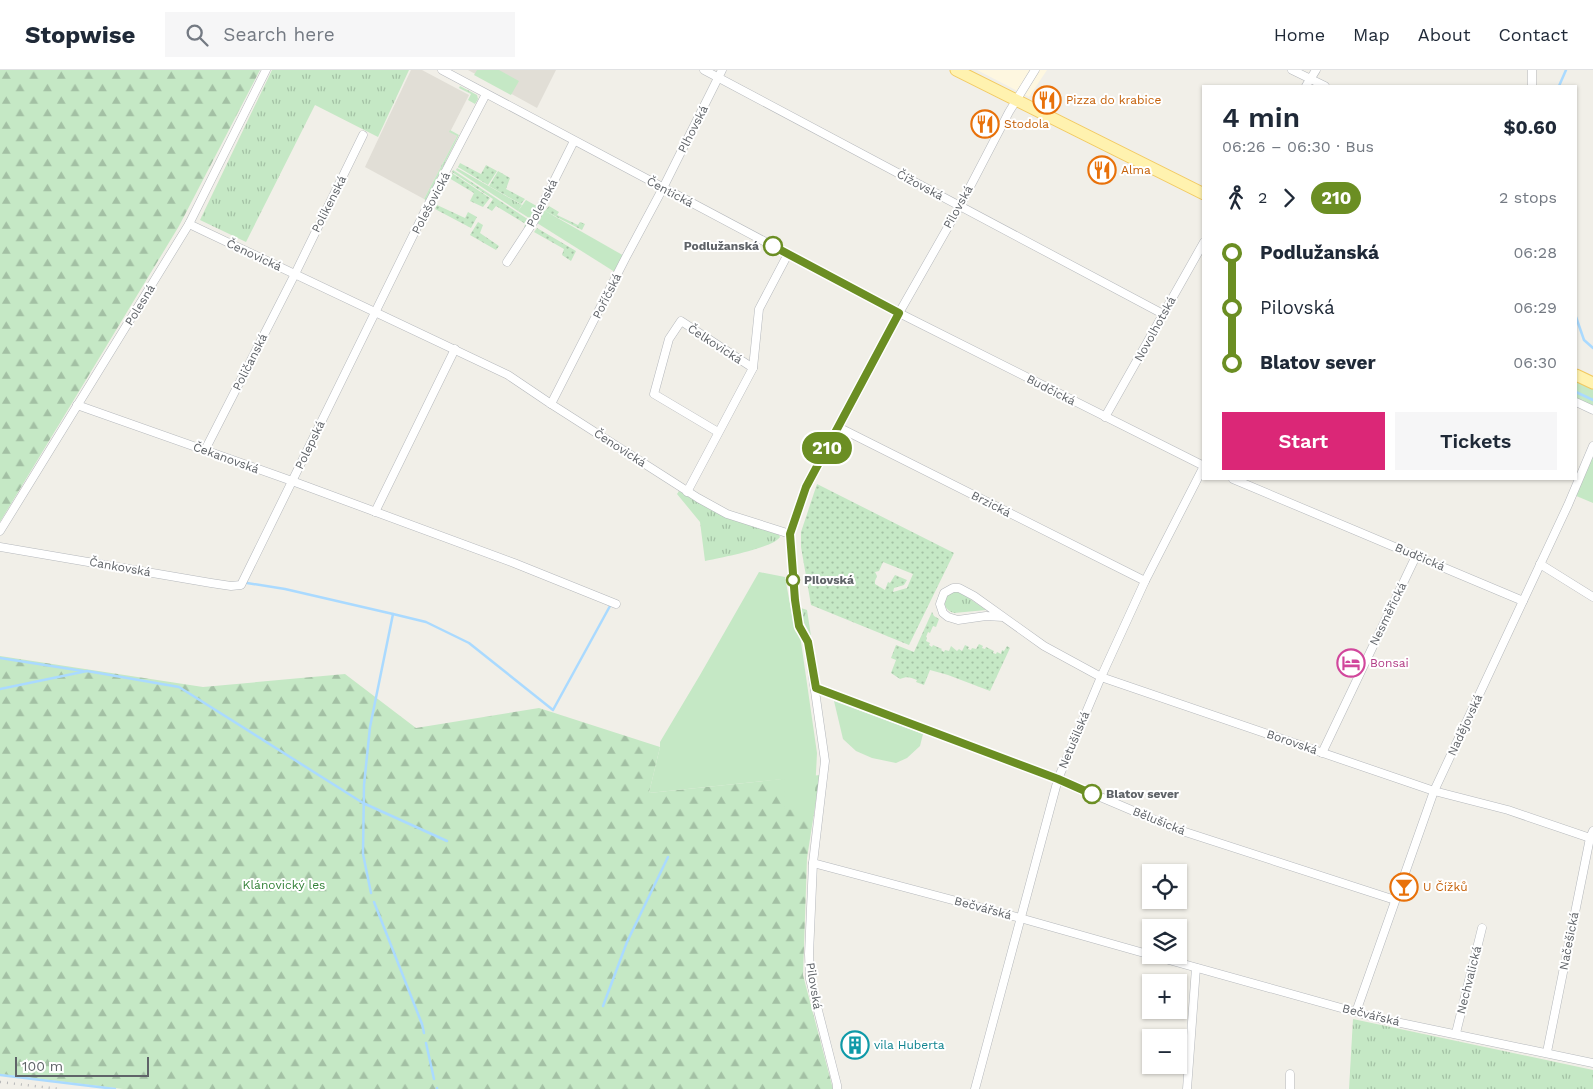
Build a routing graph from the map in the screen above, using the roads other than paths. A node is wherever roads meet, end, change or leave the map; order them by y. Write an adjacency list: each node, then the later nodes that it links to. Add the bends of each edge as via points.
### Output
1 (266, 70): 19 (street, Polesná)
2 (442, 70): 12 (street, Čentická)
3 (704, 70): 9 (street, Čížovská)
4 (956, 70): 13 (main road)
5 (1035, 70): 13 (street, Pilovská)
6 (1292, 70): 10 (street)
7 (1316, 70): 10 (street)
8 (1532, 70): 11 (street)
9 (720, 74): 16 (street, Plhovská); 18 (street, Čížovská)
10 (1309, 83)
11 (1532, 85)
12 (486, 94): 15 (street, Čentická); 24 (street, Polešovická)
13 (1015, 100): 17 (main road); 18 (street, Pilovská)
14 (363, 135): 23 (street, Políkenská)
15 (574, 141): 16 (street, Čentická); 22 (street, Polenská, via 534,221)
16 (663, 188): 21 (street, Čentická); 32 (street, Poříčská)
17 (1202, 193)
18 (960, 206): 25 (street, Pilovská); 26 (street, Čížovská)
19 (189, 224): 23 (street, Čenovická); 33 (street, Polesná)
20 (1202, 246): 26 (street, Novolhotská)
21 (788, 254): 25 (street, Čentická); 28 (street, via 759,309)
22 (507, 262)
23 (295, 274): 24 (street, Čenovická); 39 (street, Poličanská)
24 (376, 311): 27 (street, Čenovická); 43 (street, Polepská)
25 (899, 313): 35 (street, Budčická); 36 (street, Pilovská)
26 (1163, 314): 35 (street, Novolhotská)
27 (455, 349): 32 (street, Čenovická, via 508,375); 45 (street)
28 (753, 368): 37 (street); 37 (street, Čelkovická, via 681,321 669,339 654,394)
29 (1577, 375): 30 (main road)
30 (1593, 383)
31 (1577, 402): 34 (street)
32 (551, 404): 44 (street, Čenovická)
33 (78, 405): 39 (street, Čekanovská); 46 (street, Polesná)
34 (1593, 410)
35 (1105, 417): 40 (street, Budčická)
36 (838, 427): 47 (street, Pilovská, via 806,487); 51 (street, Brzická)
37 (718, 432): 44 (street)
38 (1593, 446): 50 (street, Nadějovská)
39 (205, 450): 43 (street, Čekanovská)
40 (1202, 465)
41 (1202, 470): 51 (street, Netušilská)
42 (1235, 480): 49 (street, Budčická)
43 (292, 481): 45 (street, Čekanovská); 52 (street, Polepská)
44 (687, 492): 47 (street, Čenovická, via 726,514)
45 (375, 512): 55 (street, Čekanovská)
46 (0, 531)
47 (790, 534): 58 (street, Pilovská, via 799,626 808,642)
48 (0, 547): 52 (street, Čankovská, via 210,583 231,586)
49 (1416, 556): 54 (street, Budčická); 59 (street, Nesměřická)
50 (1540, 564): 53 (street); 54 (street, Nadějovská)
51 (1144, 581): 57 (street, Netušilská)
52 (243, 582)
53 (1593, 597)
54 (1523, 601): 61 (street, Nadějovská)
55 (616, 604)
56 (1003, 617): 56 (street, Borovská, via 959,588 947,590 940,604 943,613 954,619); 57 (street, Borovská, via 1044,646)
57 (1101, 677): 59 (street, Borovská); 60 (street, Netušilská)
58 (816, 688): 60 (street, Bělušická); 63 (street, Pilovská, via 825,762)
59 (1322, 753): 61 (street, Borovská)
60 (1058, 779): 64 (street, Bělušická, via 1176,829); 65 (street, Netušilská)
61 (1434, 791): 62 (street, Borovská); 64 (street, Nadějovská)
62 (1592, 836): 72 (street, Načešická)
63 (814, 863): 65 (street, Bečvářská); 75 (street, Pilovská, via 810,979)
64 (1395, 900): 70 (street, Nadějovská)
65 (1020, 918): 67 (street, Bečvářská); 76 (street, Netušilská)
66 (1482, 928): 71 (street, Nechvalická)
67 (1142, 952)
68 (1182, 964): 69 (street, Bečvářská)
69 (1196, 968): 70 (street, Bečvářská); 77 (street)
70 (1356, 1012): 71 (street, Bečvářská)
71 (1456, 1033): 72 (street, Bečvářská)
72 (1547, 1052): 73 (street, Bečvářská)
73 (1593, 1063)
74 (1290, 1074): 78 (street)
75 (838, 1088)
76 (975, 1089)
77 (1187, 1089)
78 (1290, 1089)

